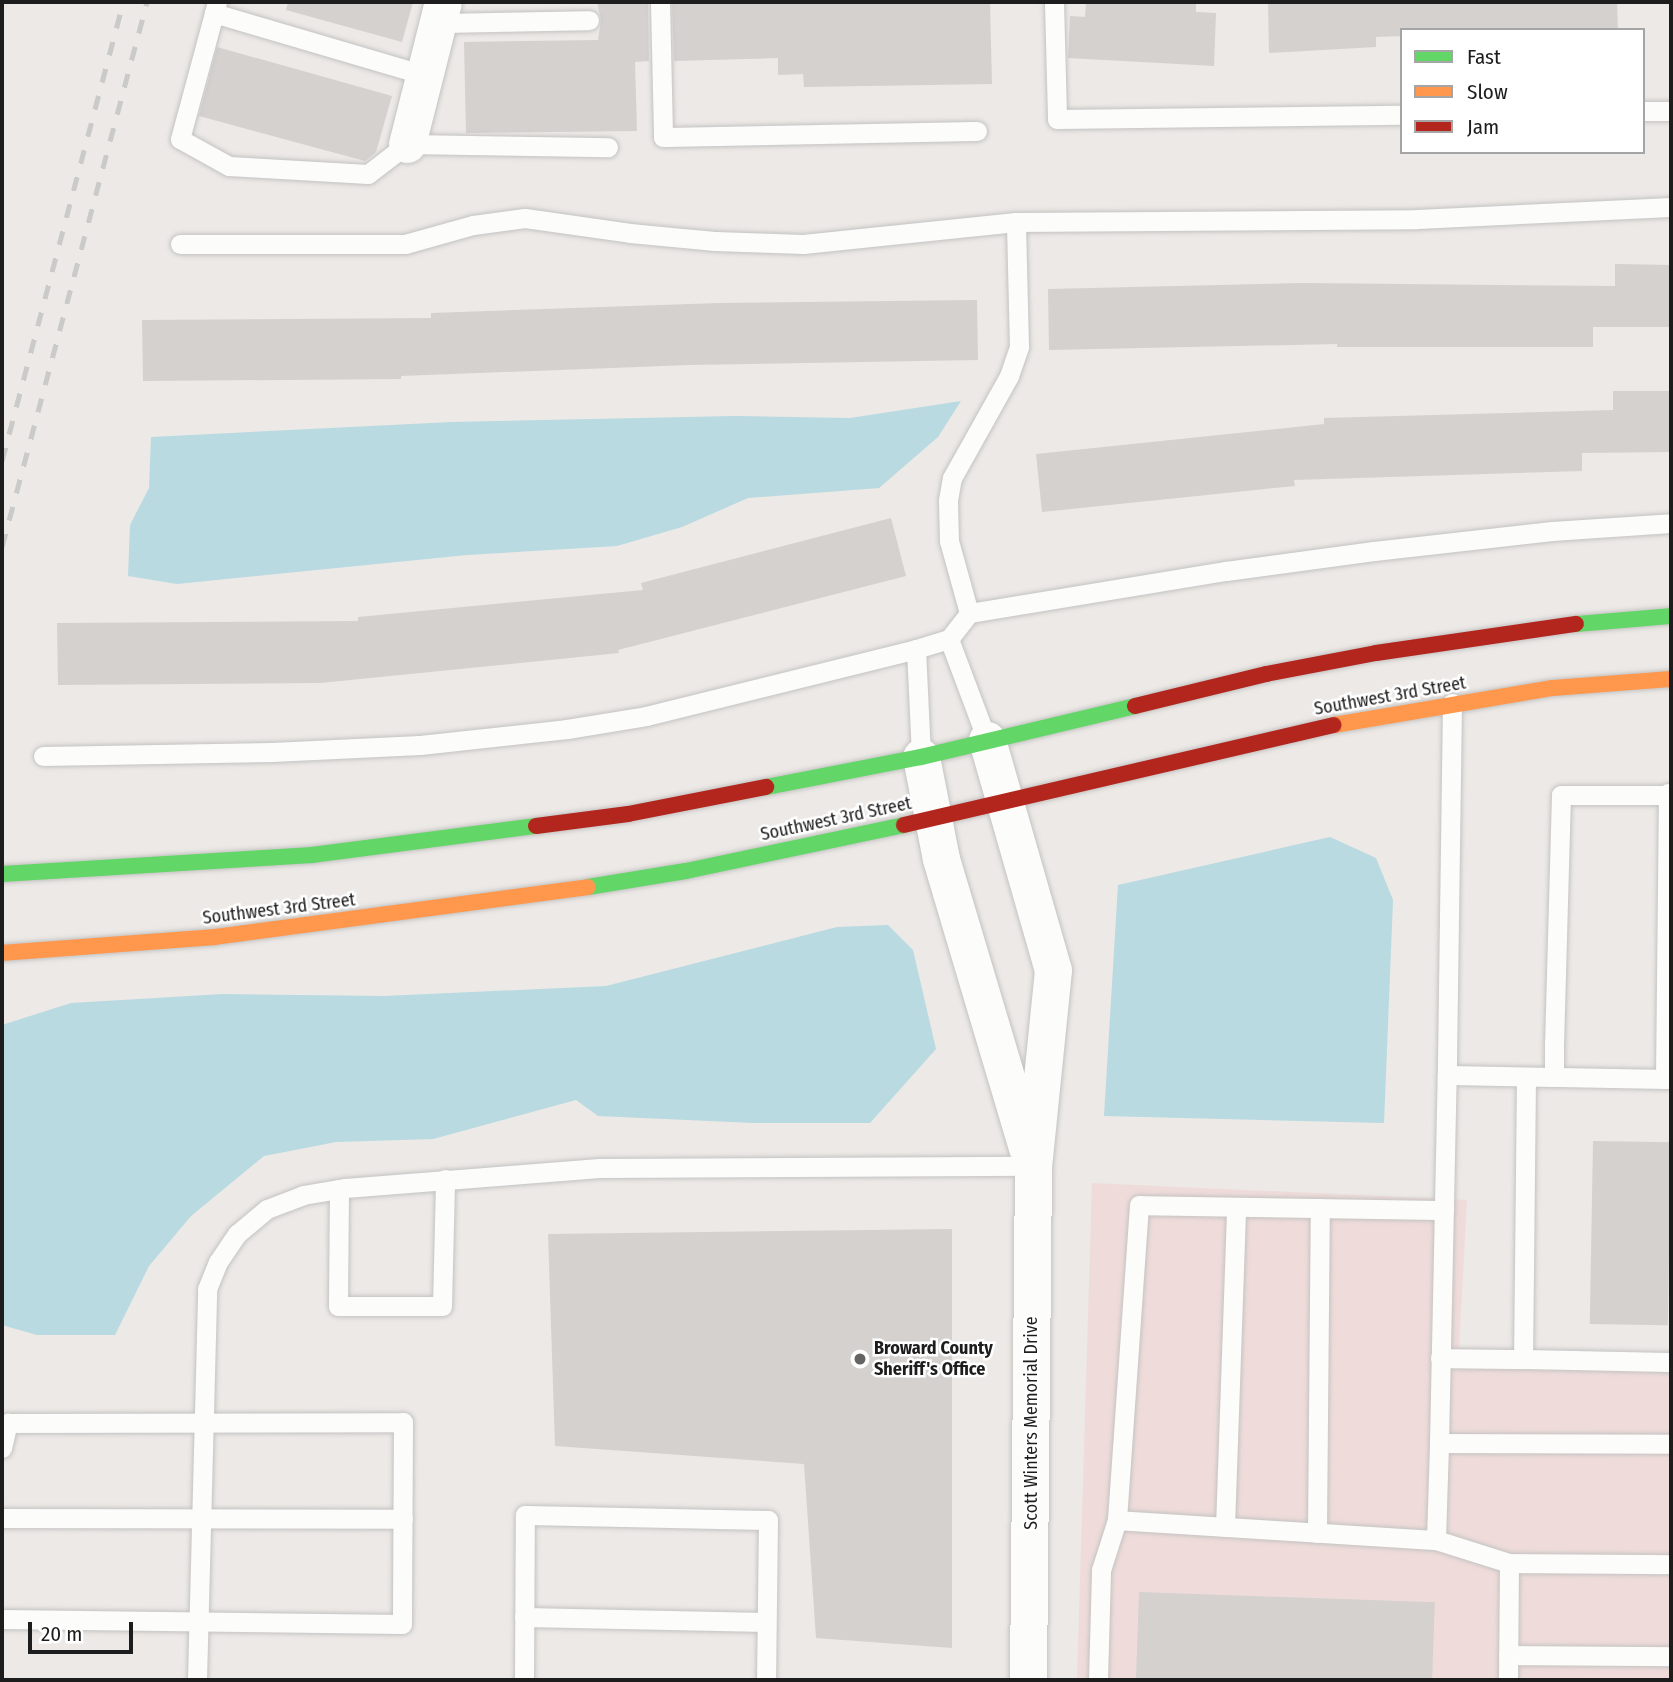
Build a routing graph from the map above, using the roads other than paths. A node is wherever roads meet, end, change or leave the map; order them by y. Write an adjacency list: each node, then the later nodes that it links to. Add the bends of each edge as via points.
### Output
1 (660, 2): 10 (lane, via 663,137)
2 (1054, 2): 9 (lane, via 1057,119)
3 (215, 7): 6 (lane); 11 (lane, via 180,139 229,166 368,174)
4 (440, 12): 5 (lane); 6 (street)
5 (589, 20)
6 (425, 75): 11 (street)
7 (1645, 111): 8 (lane)
8 (1671, 111)
9 (1400, 114)
10 (977, 131)
11 (407, 144): 12 (lane)
12 (608, 147)
13 (1671, 207): 14 (lane, via 1417,219)
14 (1016, 222): 15 (lane, via 803,244 629,233 525,218 473,225 405,244); 17 (lane, via 1019,347 1009,376 952,478 948,500 949,541)
15 (180, 244)
16 (1671, 523): 17 (lane, via 1374,551)
17 (969, 613): 19 (lane)
18 (1671, 616): 23 (street, via 1545,626 1376,653 1266,674)
19 (950, 639): 20 (lane); 23 (lane)
20 (916, 649): 24 (lane, via 646,716 566,729 420,746); 25 (lane)
21 (1671, 679): 22 (street, Southwest 3rd Street, via 1553,688)
22 (1452, 703): 27 (street, Southwest 3rd Street, via 1270,738); 31 (lane)
23 (987, 740): 25 (street); 27 (street, Scott Winters Memorial Drive)
24 (43, 756)
25 (921, 757): 28 (street, Scott Winters Memorial Drive); 29 (street, via 654,810 497,834 312,855)
26 (1670, 794): 33 (lane, via 1561,794); 34 (lane)
27 (1004, 803): 28 (street, Southwest 3rd Street); 35 (street, Scott Winters Memorial Drive, via 1052,970)
28 (932, 819): 30 (street, Southwest 3rd Street, via 686,871 429,911 214,937); 35 (street, Scott Winters Memorial Drive)
29 (2, 874)
30 (2, 953)
31 (1447, 1075): 32 (lane); 40 (lane)
32 (1526, 1077): 33 (lane); 42 (lane)
33 (1553, 1077): 34 (lane)
34 (1668, 1079)
35 (1033, 1166): 36 (lane, via 599,1168); 66 (street, Scott Winters Memorial Drive)
36 (445, 1179): 37 (lane); 37 (lane, via 442,1306 338,1306)
37 (339, 1189): 44 (lane, via 303,1195 267,1209 237,1234 218,1262 206,1289)
38 (1236, 1207): 39 (lane); 51 (lane, via 1139,1205); 52 (lane)
39 (1321, 1208): 40 (lane); 53 (lane)
40 (1444, 1210): 41 (lane)
41 (1440, 1357): 42 (lane); 45 (lane)
42 (1523, 1359): 43 (lane)
43 (1671, 1362)
44 (204, 1423): 47 (lane, via 8,1423); 49 (lane); 50 (lane, via 403,1422)
45 (1438, 1443): 46 (lane); 54 (lane)
46 (1671, 1444)
47 (2, 1448)
48 (2, 1518): 49 (lane)
49 (201, 1519): 50 (lane); 60 (lane)
50 (403, 1519): 60 (lane, via 402,1624)
51 (1117, 1520): 52 (lane); 67 (lane, via 1101,1570)
52 (1225, 1527): 53 (lane)
53 (1317, 1533): 54 (lane)
54 (1436, 1540): 55 (lane)
55 (1509, 1563): 56 (lane); 61 (lane)
56 (1671, 1564)
57 (524, 1617): 59 (lane); 59 (lane, via 525,1515 768,1520); 64 (lane)
58 (2, 1619): 60 (lane)
59 (766, 1622): 65 (lane)
60 (199, 1623): 63 (lane)
61 (1508, 1655): 62 (lane); 68 (lane)
62 (1671, 1656)
63 (197, 1680)
64 (524, 1680)
65 (766, 1680)
66 (1028, 1680)
67 (1098, 1680)
68 (1508, 1680)

